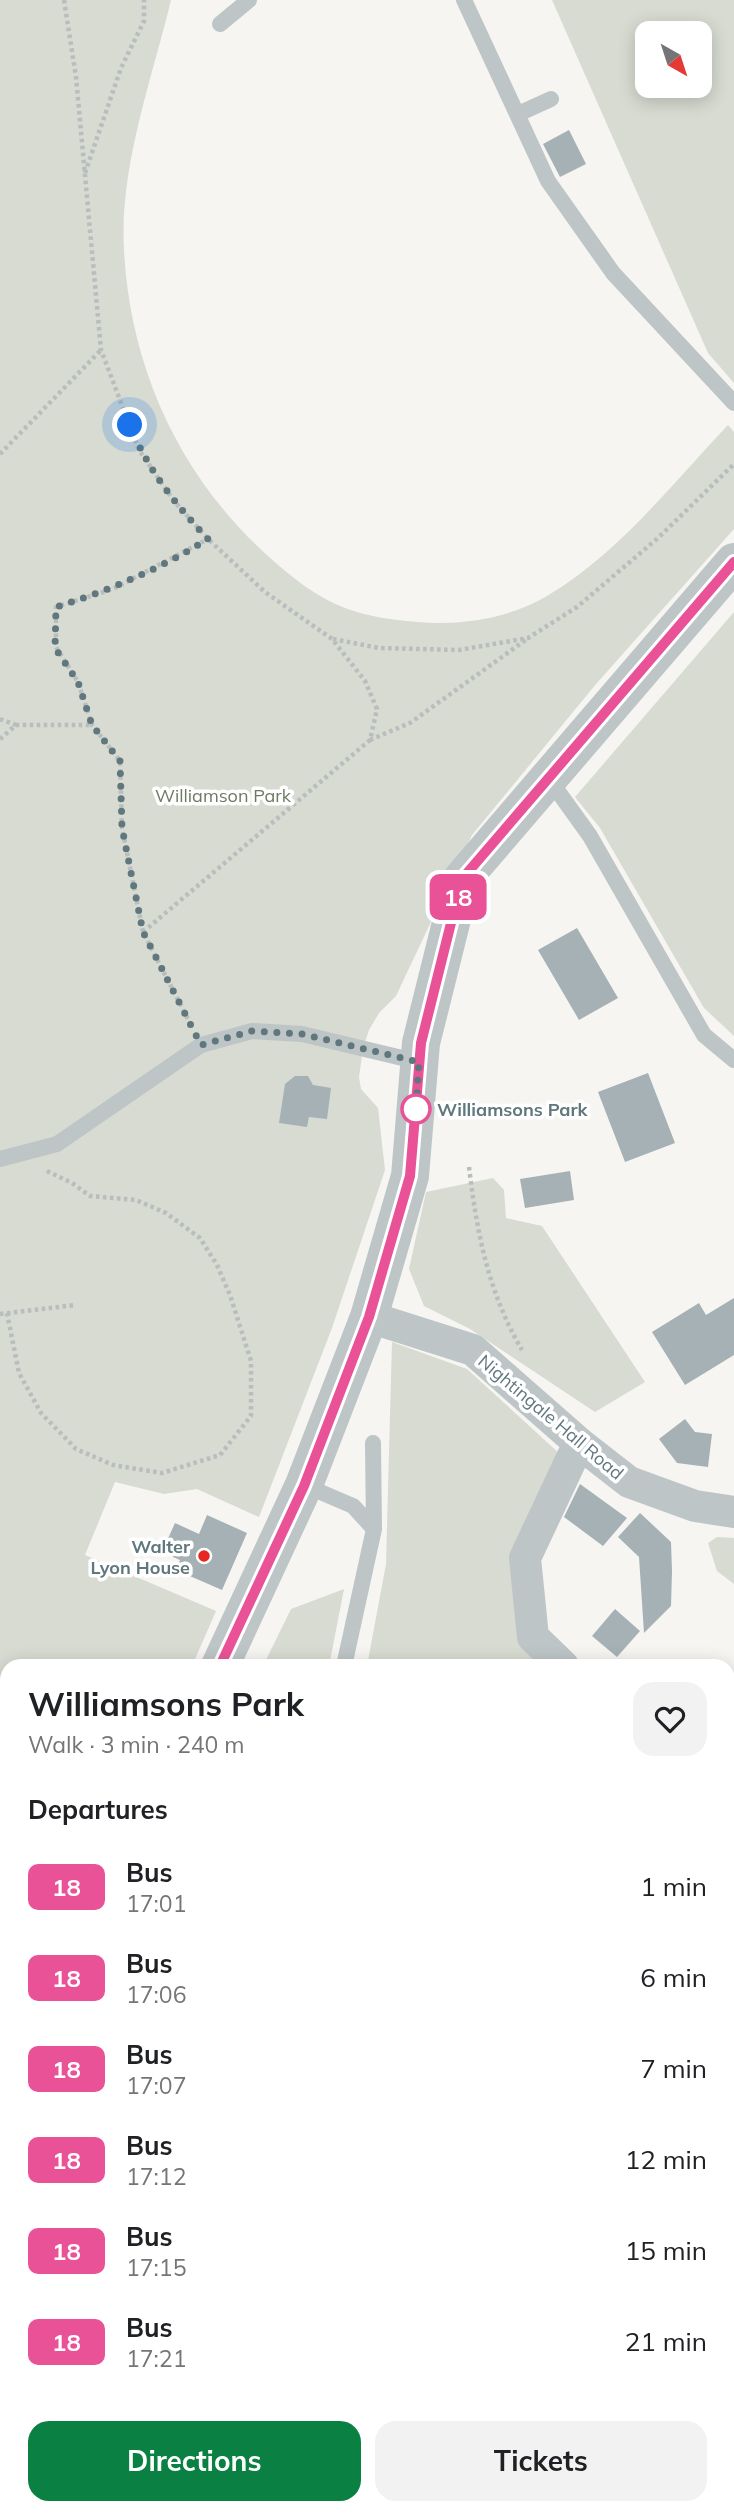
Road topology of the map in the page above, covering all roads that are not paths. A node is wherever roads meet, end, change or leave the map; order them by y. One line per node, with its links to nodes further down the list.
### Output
1 (249, 0): 3 (lane)
2 (464, 0): 5 (lane)
3 (220, 24)
4 (551, 99): 5 (lane)
5 (519, 114): 6 (lane)
6 (734, 403)
7 (734, 562): 8 (street)
8 (548, 777): 9 (lane); 10 (street)
9 (734, 1060)
10 (419, 1062): 11 (lane); 12 (street)
11 (7, 1157)
12 (369, 1317): 14 (street, Nightingale Hall Road); 15 (street)
13 (373, 1443): 17 (lane)
14 (579, 1443): 16 (street, Nightingale Hall Road); 20 (street)
15 (304, 1486): 17 (lane); 18 (street)
16 (734, 1512)
17 (374, 1529): 19 (lane)
18 (223, 1659)
19 (346, 1659)
20 (556, 1659)

